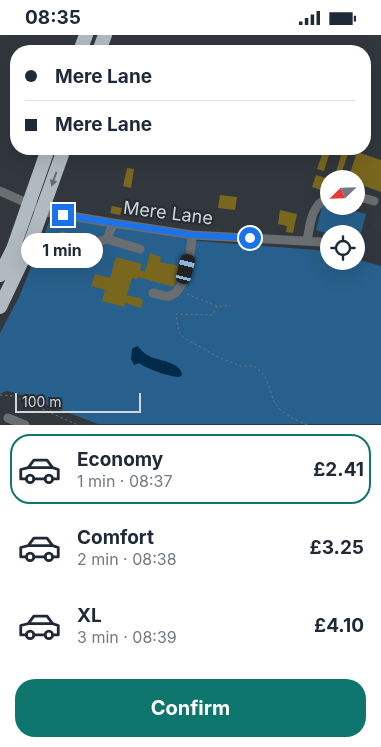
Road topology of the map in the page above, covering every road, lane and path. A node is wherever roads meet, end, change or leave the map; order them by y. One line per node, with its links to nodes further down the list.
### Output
1 (46, 155): 7 (highway)
2 (62, 155): 8 (highway, one-way to 8)
3 (0, 191): 7 (street, Mere Lane)
4 (365, 198): 5 (street)
5 (374, 201)
6 (320, 203): 13 (street)
7 (30, 204): 8 (street, Mere Lane); 16 (highway)
8 (44, 210): 9 (street, Mere Lane); 21 (highway)
9 (112, 223): 10 (street, Mere Lane); 12 (street)
10 (192, 235): 13 (street, Mere Lane); 17 (street)
11 (62, 236): 12 (street)
12 (107, 239): 15 (street)
13 (307, 241): 14 (street, Mere Lane)
14 (320, 242)
15 (140, 249)
16 (0, 275)
17 (154, 293)
18 (184, 293): 19 (path)
19 (217, 306): 20 (path); 26 (path)
20 (231, 306)
21 (0, 307)
22 (0, 395): 25 (path)
23 (8, 418): 24 (street)
24 (25, 425)
25 (78, 425)
26 (308, 425)

